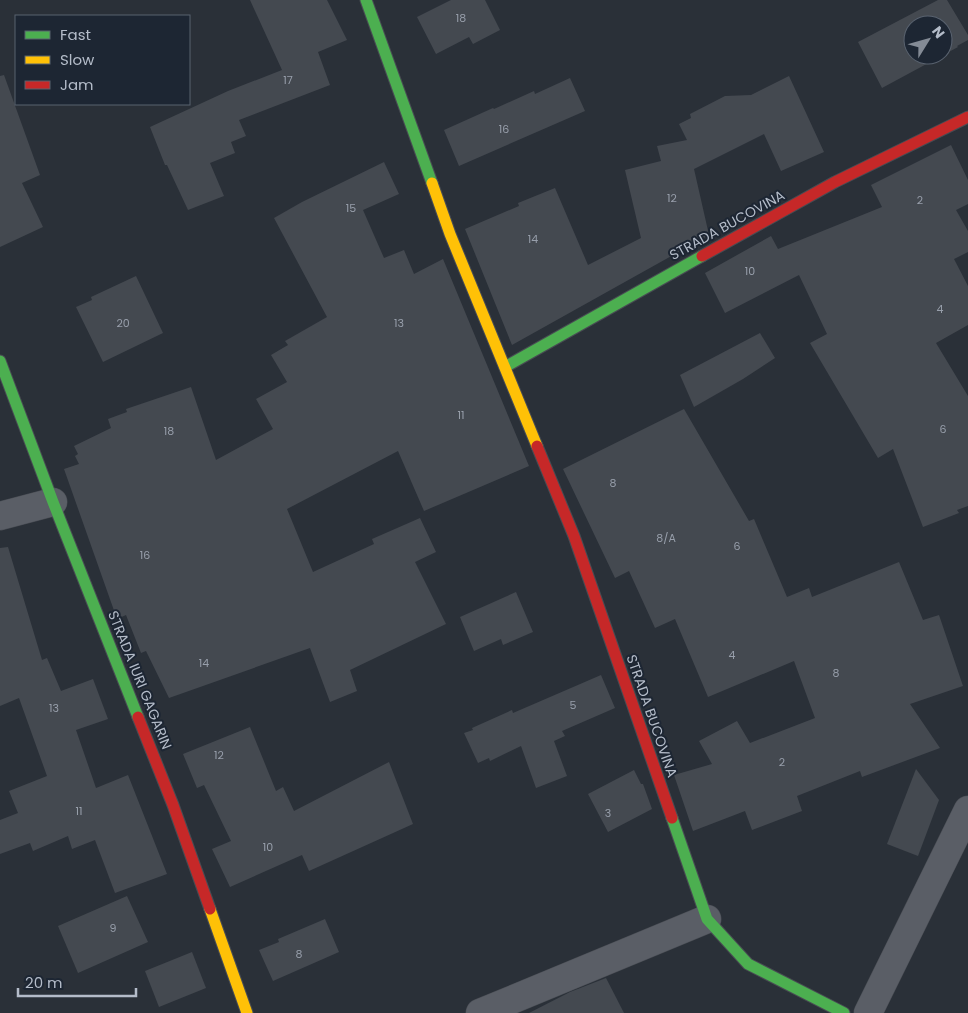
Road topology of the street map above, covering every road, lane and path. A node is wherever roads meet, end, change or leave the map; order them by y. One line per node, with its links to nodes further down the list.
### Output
1 (366, 0): 4 (street, STRADA BUCOVINA)
2 (968, 117): 4 (street, STRADA BUCOVINA)
3 (0, 361): 5 (street, STRADA IURI GAGARIN)
4 (505, 367): 8 (street, STRADA BUCOVINA)
5 (53, 502): 6 (street); 9 (street, STRADA IURI GAGARIN)
6 (0, 516)
7 (968, 810): 12 (street)
8 (707, 919): 10 (street); 11 (street, STRADA BUCOVINA)
9 (247, 1013)
10 (480, 1013)
11 (844, 1013)
12 (868, 1013)

